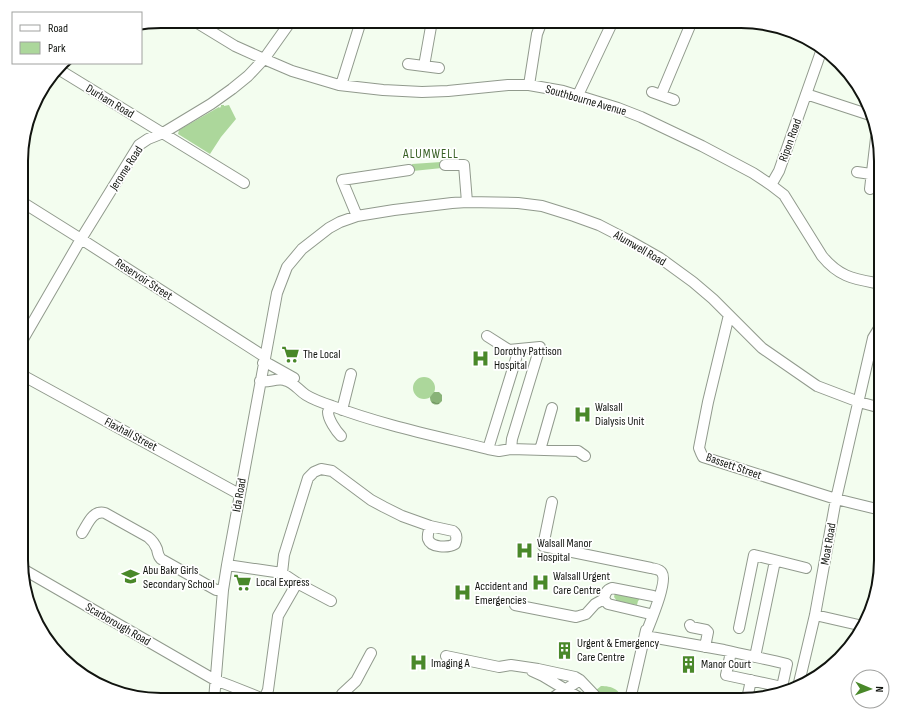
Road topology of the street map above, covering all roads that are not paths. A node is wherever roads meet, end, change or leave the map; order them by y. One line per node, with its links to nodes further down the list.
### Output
1 (205, 28): 9 (street, Southbourne Avenue)
2 (286, 28): 9 (street, Jerome Road)
3 (359, 28): 14 (street)
4 (431, 28): 11 (street)
5 (539, 28): 15 (street)
6 (610, 28): 17 (street)
7 (689, 28): 18 (street)
8 (820, 54): 16 (street, Ripon Road)
9 (264, 59): 14 (street, Southbourne Avenue); 20 (street, Jerome Road)
10 (408, 64): 11 (street)
11 (424, 66): 12 (street)
12 (439, 68)
13 (62, 72): 20 (street, Durham Road)
14 (341, 85): 15 (street, Southbourne Avenue)
15 (529, 85): 17 (street, Southbourne Avenue)
16 (806, 94): 19 (street); 27 (street, Ripon Road)
17 (578, 95): 27 (street, Southbourne Avenue)
18 (674, 100)
19 (865, 113)
20 (163, 133): 26 (street, Durham Road); 32 (street, Jerome Road)
21 (874, 155): 25 (street)
22 (445, 165): 29 (street)
23 (409, 170): 31 (street)
24 (857, 172): 25 (street)
25 (871, 174): 28 (street)
26 (244, 183)
27 (771, 185): 33 (street, Southbourne Avenue)
28 (870, 189)
29 (467, 202): 31 (street, Alumwell Road); 35 (street, Alumwell Road)
30 (28, 206): 32 (street, Reservoir Street)
31 (357, 216): 34 (street, Alumwell Road)
32 (81, 239): 36 (street, Jerome Road); 40 (street, Reservoir Street)
33 (874, 283)
34 (277, 293): 40 (street, Ida Road)
35 (729, 315): 45 (street, Alumwell Road); 56 (street, Bassett Street)
36 (28, 331)
37 (487, 336): 39 (street)
38 (874, 336): 45 (street, Moat Road)
39 (519, 349): 51 (street); 52 (street)
40 (264, 360): 43 (street, Ida Road); 44 (street, Reservoir Street)
41 (351, 374): 49 (street)
42 (28, 378): 55 (street, Flaxhall Street)
43 (260, 381): 44 (street); 55 (street, Ida Road)
44 (314, 399): 46 (street)
45 (859, 402): 47 (street, Alumwell Road); 56 (street, Moat Road)
46 (331, 406): 49 (street); 50 (street)
47 (874, 406)
48 (552, 408): 53 (street)
49 (342, 410): 51 (street)
50 (343, 434)
51 (488, 449): 52 (street)
52 (511, 449): 53 (street)
53 (540, 450): 54 (street)
54 (585, 456)
55 (239, 494): 62 (street, Ida Road)
56 (836, 499): 58 (street, Bassett Street); 73 (street, Moat Road)
57 (552, 502): 68 (street)
58 (874, 508)
59 (430, 526): 65 (street)
60 (82, 533): 67 (street)
61 (775, 561): 63 (street); 76 (street); 83 (street)
62 (227, 565): 65 (street); 67 (street, Ida Road)
63 (806, 568)
64 (28, 572): 86 (street, Scarborough Road)
65 (282, 573): 66 (street)
66 (297, 583): 70 (street); 94 (street)
67 (223, 590): 86 (street, Ida Road)
68 (655, 599): 69 (street); 72 (street); 77 (street)
69 (604, 600): 71 (street); 72 (street)
70 (330, 601)
71 (515, 605)
72 (650, 614): 77 (street)
73 (815, 615): 75 (street); 85 (street, Moat Road)
74 (690, 625): 79 (street)
75 (857, 625)
76 (739, 628)
77 (645, 636): 79 (street); 99 (street)
78 (711, 637): 79 (street)
79 (707, 647): 80 (street)
80 (731, 652): 83 (street); 88 (street)
81 (372, 653): 95 (street)
82 (446, 656): 84 (street)
83 (755, 657): 89 (street)
84 (517, 666): 87 (street); 91 (street)
85 (800, 679)
86 (215, 680): 92 (street, Ida Road); 93 (street, Scarborough Road)
87 (580, 680): 91 (street); 98 (street)
88 (751, 680): 90 (street); 100 (street)
89 (782, 686)
90 (781, 687)
91 (565, 690): 96 (street); 97 (street)
92 (214, 693)
93 (249, 693)
94 (267, 693)
95 (343, 693)
96 (560, 693)
97 (570, 693)
98 (592, 693)
99 (632, 693)
100 (748, 693)

